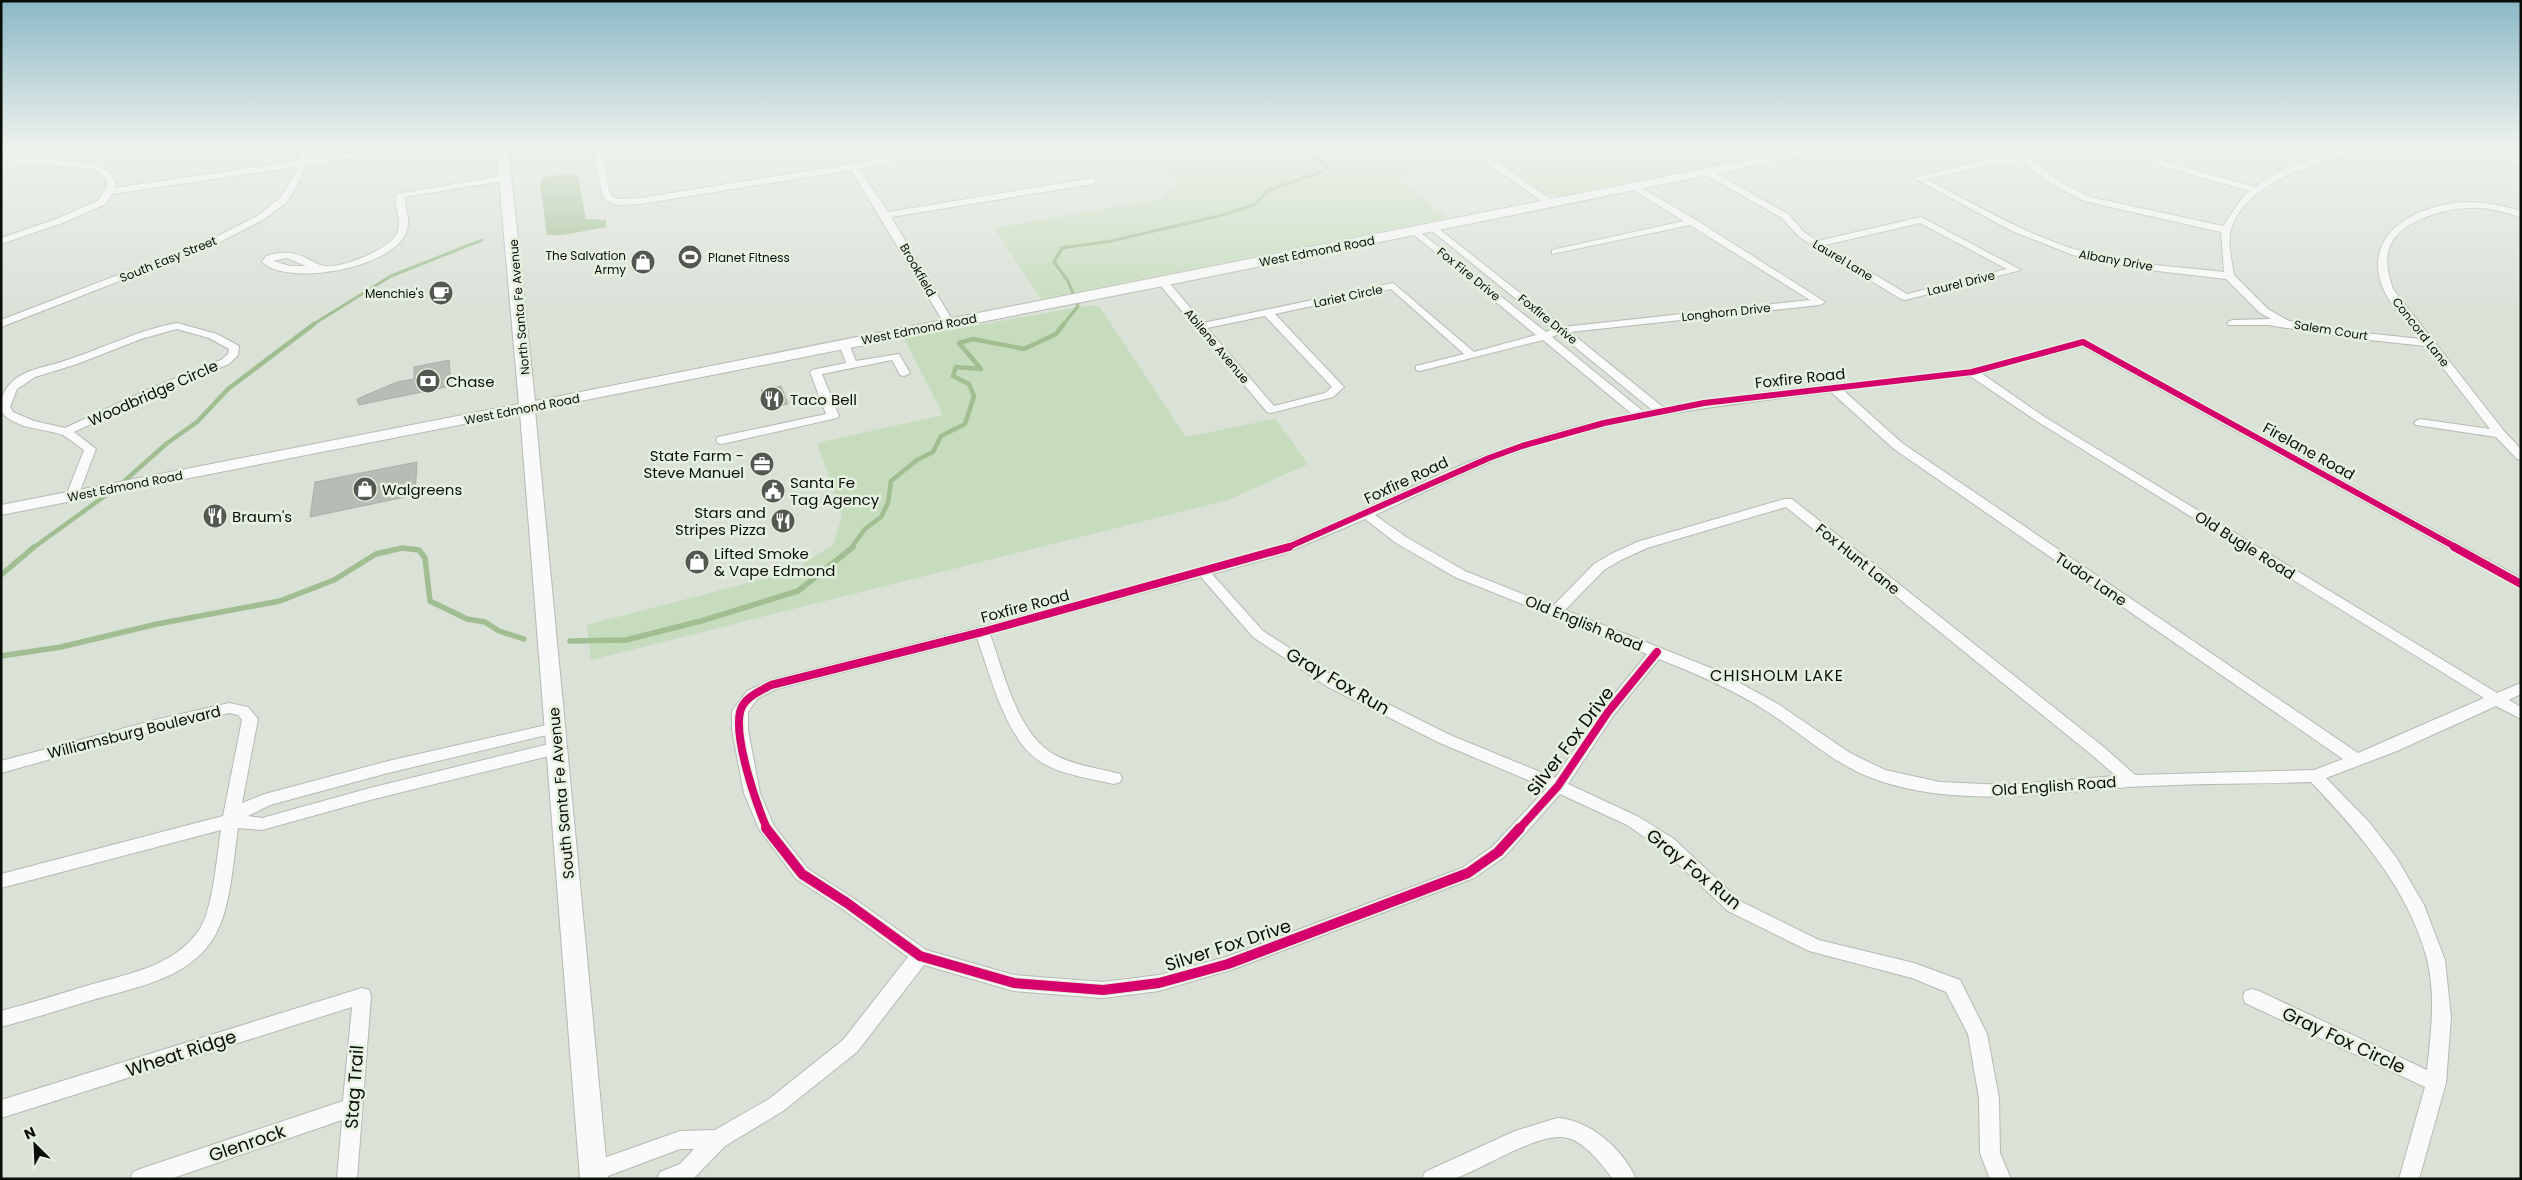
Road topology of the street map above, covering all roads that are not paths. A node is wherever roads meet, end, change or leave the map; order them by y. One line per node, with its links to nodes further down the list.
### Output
1 (104, 201): 23 (street)
2 (283, 201): 34 (street, South Easy Street)
3 (400, 201): 26 (street)
4 (509, 201): 47 (main road, North Santa Fe Avenue)
5 (616, 201): 6 (street)
6 (639, 201)
7 (876, 201): 18 (street, Brookfield)
8 (970, 201): 18 (street)
9 (1548, 201): 16 (street)
10 (1566, 201): 16 (main road, West Edmond Road)
11 (1658, 201): 19 (street, Longhorn Drive)
12 (1759, 201): 24 (street, Laurel Lane)
13 (1964, 201): 27 (street, Albany Drive)
14 (2096, 201): 21 (street)
15 (2245, 201): 21 (street)
16 (1552, 204): 20 (main road, West Edmond Road)
17 (2521, 214): 39 (street, Concord Lane)
18 (885, 215): 32 (street, Brookfield)
19 (1693, 222): 25 (street); 36 (street, Longhorn Drive)
20 (1434, 228): 22 (main road, West Edmond Road); 36 (street, Foxfire Drive)
21 (2226, 230): 27 (street)
22 (1416, 232): 28 (main road, West Edmond Road); 37 (street, Fox Fire Drive)
23 (1, 241)
24 (1816, 244): 29 (street, Laurel Lane); 29 (street, Laurel Drive)
25 (1556, 252)
26 (324, 269)
27 (2229, 276): 31 (street)
28 (1163, 282): 32 (main road, West Edmond Road); 35 (street, Abilene Avenue)
29 (1905, 297)
30 (1268, 313): 35 (street, Lariet Circle); 35 (street, Abilene Avenue); 41 (street, Lariet Circle)
31 (2284, 322): 33 (street, Salem Court); 39 (street, Salem Court)
32 (949, 323): 40 (main road, West Edmond Road)
33 (2232, 323)
34 (1, 324)
35 (1202, 326)
36 (1561, 330): 37 (street, Longhorn Drive); 48 (street, Foxfire Drive)
37 (1544, 336): 41 (street, Longhorn Drive); 49 (street, Foxfire Drive)
38 (2083, 342): 44 (street, Foxfire Road); 59 (street, Firelane Road)
39 (2431, 343): 52 (street, Concord Lane)
40 (844, 344): 42 (street); 47 (main road, West Edmond Road)
41 (1471, 355): 43 (street, Longhorn Drive)
42 (852, 364): 45 (street); 53 (street)
43 (1420, 368)
44 (1972, 372): 46 (street, Foxfire Road); 65 (street, Old Bugle Road)
45 (904, 373)
46 (1834, 388): 48 (street, Foxfire Road); 69 (street, Tudor Lane)
47 (527, 408): 55 (main road, West Edmond Road); 67 (main road, South Santa Fe Avenue)
48 (1661, 411): 49 (street, Foxfire Road)
49 (1641, 415): 57 (street, Foxfire Road)
50 (2420, 424): 52 (street)
51 (66, 432): 51 (street, Woodbridge Circle); 55 (street, Woodbridge Circle)
52 (2500, 434): 54 (street, Concord Lane)
53 (722, 440)
54 (2521, 456)
55 (72, 496): 56 (main road, West Edmond Road)
56 (1, 510)
57 (1366, 514): 58 (street, Foxfire Road); 60 (street, Old English Road)
58 (1204, 572): 61 (street, Foxfire Road); 76 (street, Gray Fox Run)
59 (2521, 584)
60 (1556, 611): 62 (street, Old English Road); 75 (street, Fox Hunt Lane)
61 (982, 632): 64 (street, Foxfire Road); 74 (street)
62 (1657, 652): 75 (street, Old English Road); 76 (street, Silver Fox Drive)
63 (2521, 688): 65 (street, Old English Road)
64 (752, 695): 80 (street, Silver Fox Drive)
65 (2496, 699): 66 (street, Old Bugle Road); 69 (street, Old English Road)
66 (2521, 714)
67 (556, 738): 68 (street); 70 (street); 88 (main road, South Santa Fe Avenue)
68 (472, 748): 70 (street); 73 (street)
69 (2356, 760): 72 (street, Old English Road)
70 (485, 766): 77 (street)
71 (1, 767): 78 (street, Williamsburg Boulevard)
72 (2315, 776): 75 (street, Old English Road); 84 (street)
73 (350, 777): 77 (street); 78 (street)
74 (1114, 778)
75 (2131, 781)
76 (1558, 786): 80 (street, Silver Fox Drive); 94 (street, Gray Fox Run)
77 (355, 798): 78 (street)
78 (230, 821): 79 (street); 83 (street, Williamsburg Boulevard)
79 (1, 881)
80 (920, 956): 87 (street)
81 (362, 996): 85 (street, Stag Trail); 86 (street, Wheat Ridge)
82 (2252, 997): 84 (street, Gray Fox Circle)
83 (1, 1020)
84 (2436, 1083): 95 (street)
85 (353, 1107): 89 (street, Glenrock); 90 (street, Stag Trail)
86 (1, 1109)
87 (718, 1139): 88 (street); 91 (street)
88 (594, 1175)
89 (140, 1179)
90 (347, 1179)
91 (667, 1179)
92 (1432, 1179): 93 (street)
93 (1626, 1179)
94 (2001, 1179)
95 (2408, 1179)

